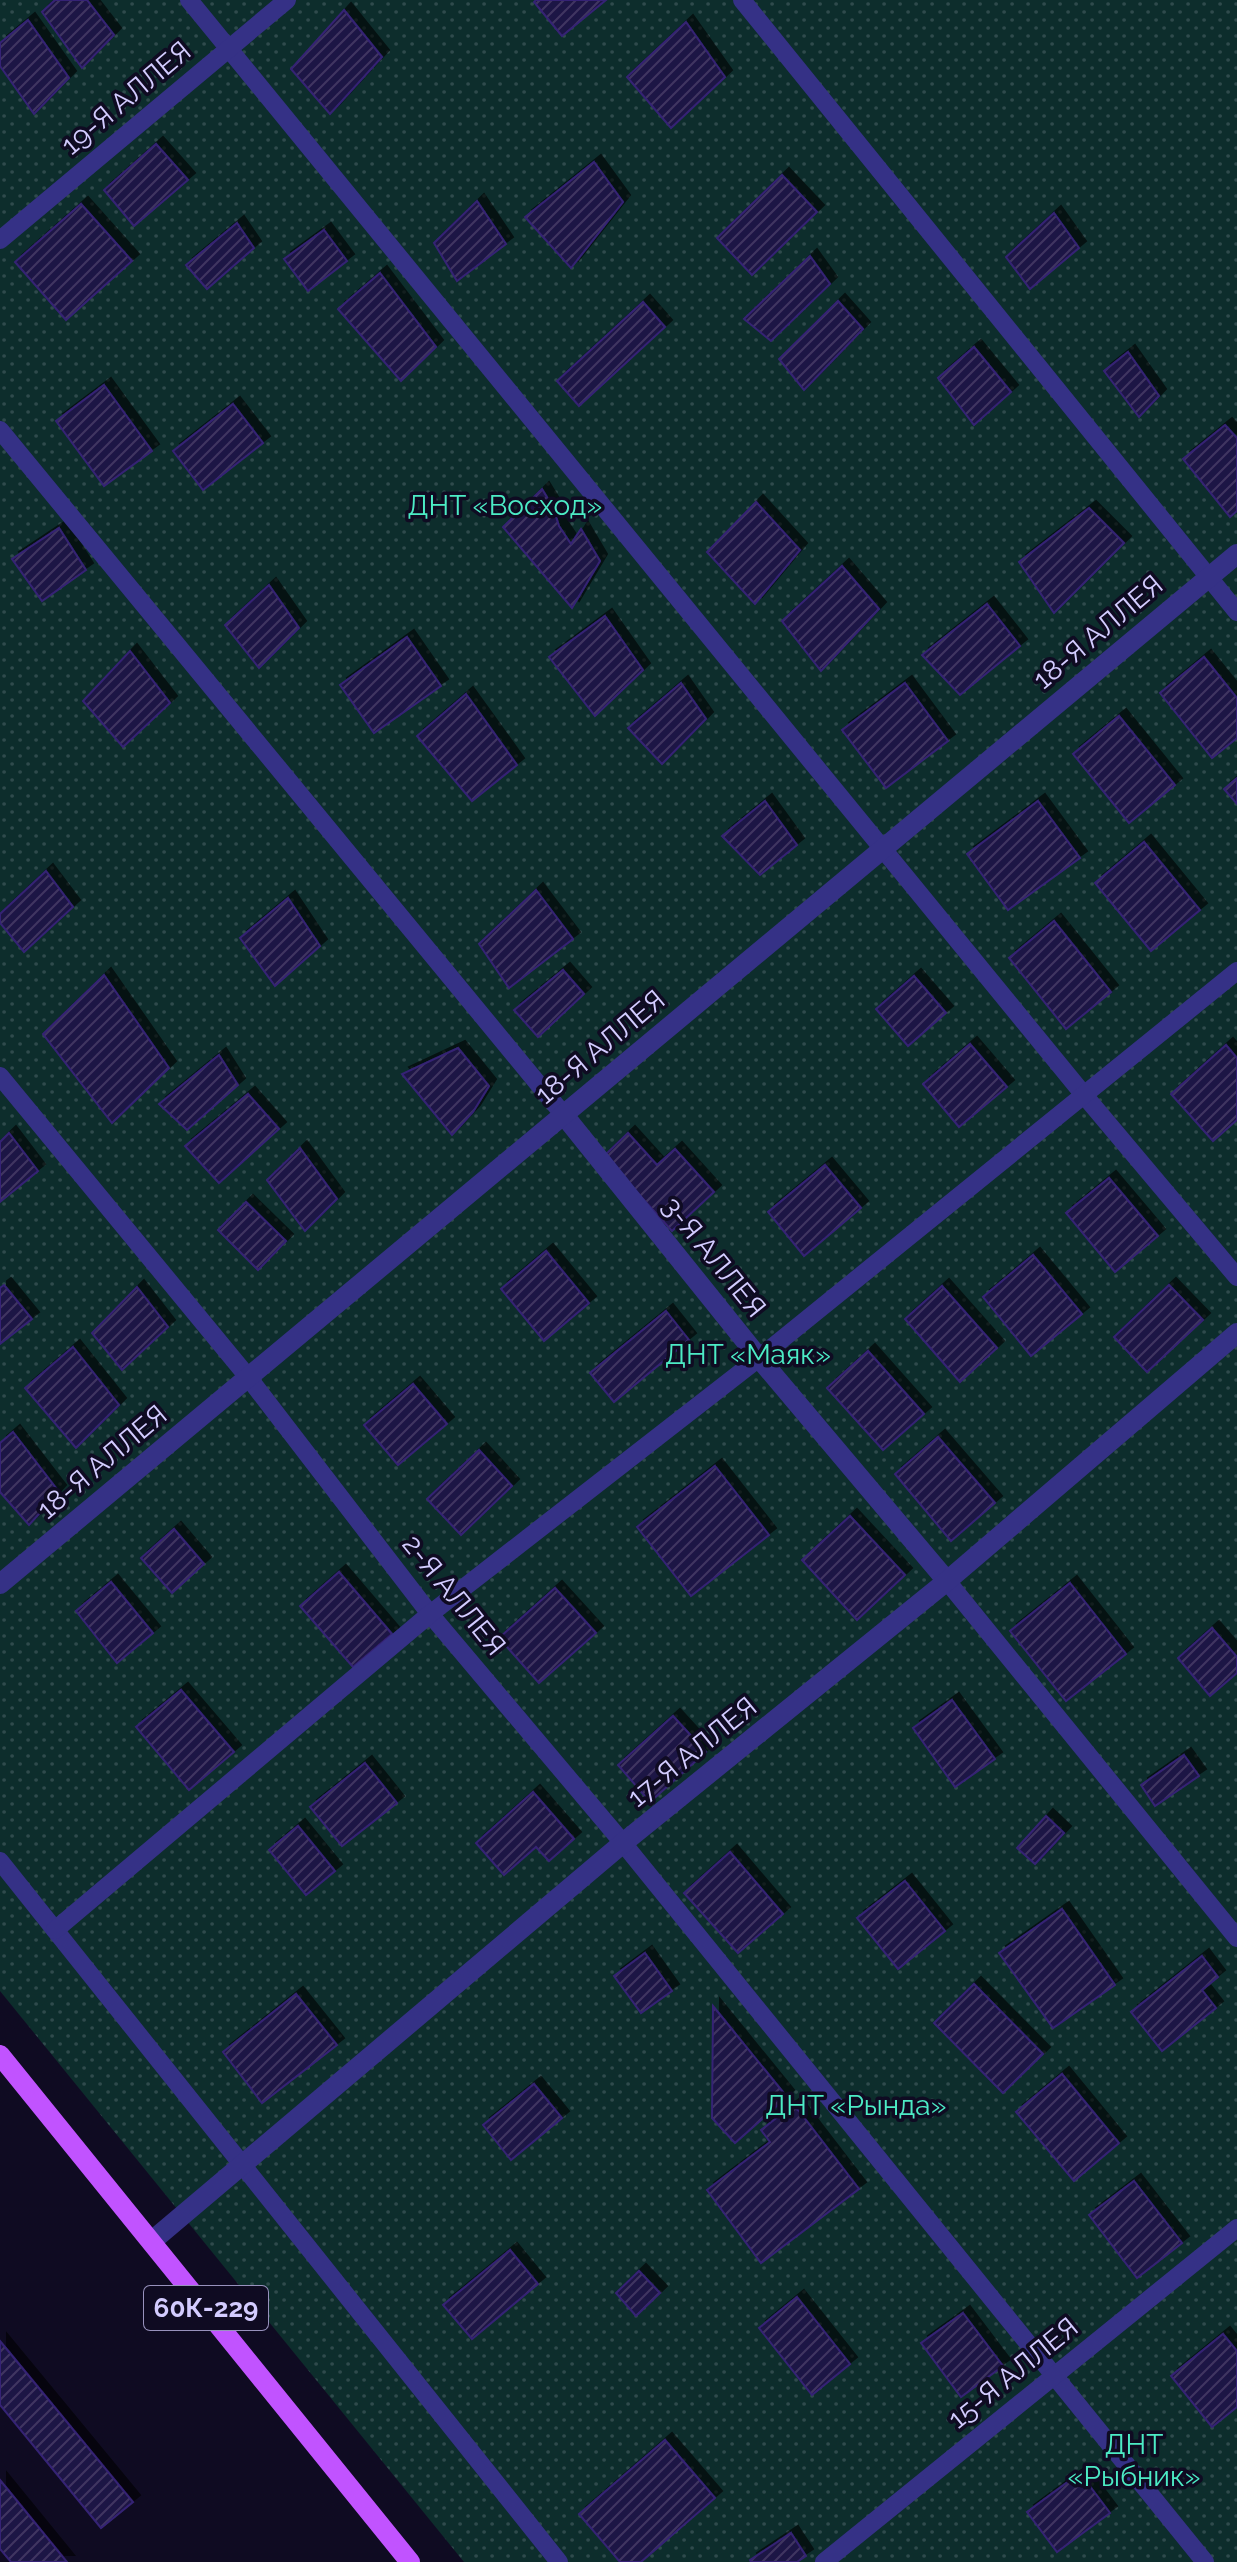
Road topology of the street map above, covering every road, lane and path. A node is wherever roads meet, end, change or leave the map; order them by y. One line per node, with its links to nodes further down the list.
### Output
1 (189, 0): 4 (lane)
2 (287, 0): 4 (lane, 19-Я АЛЛЕЯ)
3 (742, 0): 8 (lane)
4 (229, 49): 5 (lane, 19-Я АЛЛЕЯ); 10 (lane)
5 (0, 240)
6 (0, 430): 14 (lane)
7 (1237, 554): 8 (street, 18-Я АЛЛЕЯ)
8 (1207, 578): 9 (lane); 10 (street, 18-Я АЛЛЕЯ)
9 (1237, 612)
10 (883, 848): 13 (lane); 14 (street, 18-Я АЛЛЕЯ)
11 (1237, 971): 13 (lane)
12 (0, 1076): 18 (lane, 2-Я АЛЛЕЯ)
13 (1084, 1095): 15 (lane); 17 (lane)
14 (563, 1114): 17 (street, 3-Я АЛЛЕЯ); 18 (street, 18-Я АЛЛЕЯ)
15 (1237, 1277)
16 (1237, 1333): 19 (street, 17-Я АЛЛЕЯ)
17 (759, 1358): 19 (street, 3-Я АЛЛЕЯ); 21 (lane)
18 (248, 1377): 20 (street, 18-Я АЛЛЕЯ); 21 (lane, 2-Я АЛЛЕЯ)
19 (947, 1581): 22 (street, 17-Я АЛЛЕЯ); 25 (lane)
20 (0, 1584)
21 (430, 1614): 22 (lane, 2-Я АЛЛЕЯ); 24 (lane)
22 (623, 1843): 27 (street, 17-Я АЛЛЕЯ); 30 (lane, 2-Я АЛЛЕЯ)
23 (0, 1861): 24 (lane)
24 (55, 1930): 27 (lane)
25 (1237, 1938)
26 (0, 2055): 29 (main road, 60К-229)
27 (243, 2167): 29 (street, 17-Я АЛЛЕЯ); 32 (lane)
28 (1237, 2228): 30 (lane, 15-Я АЛЛЕЯ)
29 (152, 2241): 31 (main road, 60К-229)
30 (1053, 2377): 33 (lane, 15-Я АЛЛЕЯ); 34 (lane, 2-Я АЛЛЕЯ)
31 (410, 2562)
32 (559, 2562)
33 (824, 2562)
34 (1205, 2562)

